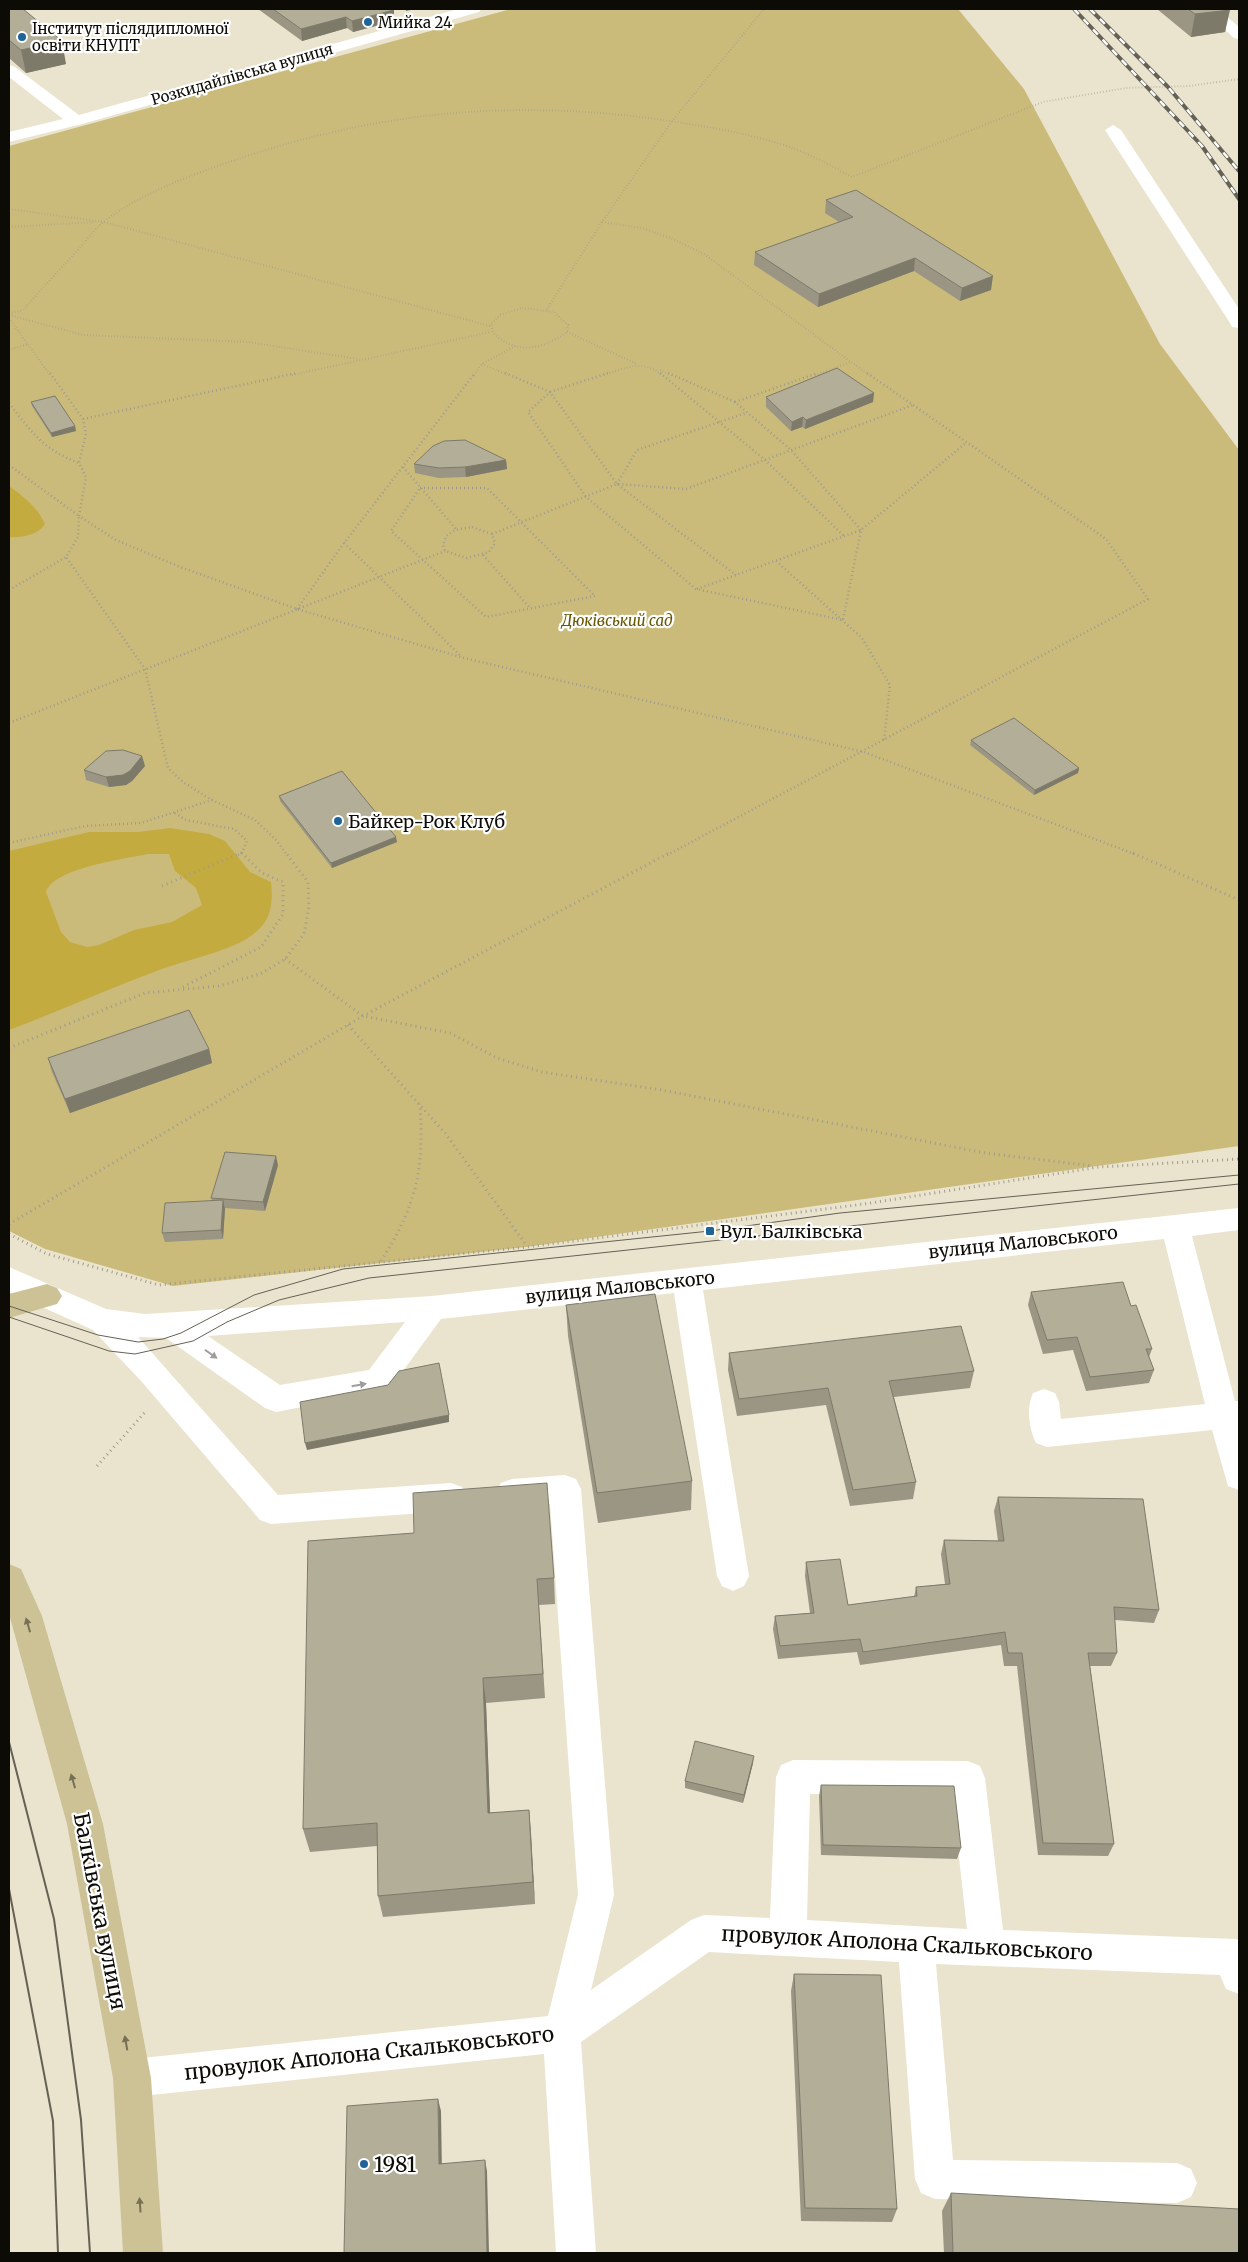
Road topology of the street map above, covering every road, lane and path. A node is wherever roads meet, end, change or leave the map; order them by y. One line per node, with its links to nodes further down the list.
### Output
1 (474, 9): 5 (street, Розкидайлівська вулиця)
2 (764, 9): 10 (path)
3 (1209, 9): 6 (street)
4 (396, 14): 5 (street)
5 (416, 25): 9 (street, Розкидайлівська вулиця)
6 (1239, 35)
7 (9, 70): 9 (street)
8 (1239, 79): 10 (path)
9 (76, 121): 12 (street, Розкидайлівська вулиця)
10 (672, 121): 14 (path); 15 (path)
11 (1113, 130): 19 (street)
12 (9, 137)
13 (9, 209): 14 (path)
14 (104, 222): 16 (path); 18 (path); 20 (path)
15 (602, 222): 17 (path); 27 (path)
16 (9, 227)
17 (547, 309): 20 (path); 22 (path)
18 (9, 316): 23 (path); 26 (path)
19 (1239, 323)
20 (490, 326): 21 (path)
21 (491, 332): 24 (path); 26 (path)
22 (567, 332): 24 (path); 29 (path)
23 (28, 344): 25 (path); 36 (path)
24 (515, 346): 28 (path)
25 (9, 350)
26 (362, 359): 36 (path)
27 (850, 362): 32 (path); 34 (path)
28 (482, 364): 31 (path); 43 (path)
29 (637, 364): 30 (path); 31 (path)
30 (655, 369): 32 (path); 37 (path)
31 (550, 392): 44 (path); 46 (path)
32 (735, 402): 35 (path)
33 (9, 403): 41 (path)
34 (913, 405): 38 (path); 39 (path)
35 (747, 413): 37 (path); 39 (path)
36 (83, 419): 41 (path)
37 (721, 422): 40 (path); 44 (path)
38 (967, 442): 50 (path); 69 (path)
39 (791, 450): 40 (path); 50 (path)
40 (765, 460): 44 (path); 52 (path)
41 (79, 463): 47 (path)
42 (9, 465): 47 (path)
43 (403, 466): 45 (path); 53 (path)
44 (617, 484): 46 (path); 59 (path)
45 (420, 488): 48 (path); 49 (path); 57 (path)
46 (586, 496): 48 (path); 61 (path)
47 (79, 516): 56 (path); 64 (path)
48 (521, 522): 51 (path); 63 (path)
49 (456, 529): 51 (path); 54 (path)
50 (862, 530): 52 (path); 65 (path)
51 (492, 534): 55 (path)
52 (844, 536): 58 (path)
53 (344, 543): 60 (path); 64 (path)
54 (445, 551): 55 (path); 57 (path)
55 (483, 555): 63 (path)
56 (66, 557): 62 (path); 67 (path)
57 (423, 560): 60 (path); 63 (path)
58 (776, 561): 59 (path); 65 (path)
59 (736, 574): 61 (path)
60 (378, 577): 64 (path); 66 (path)
61 (696, 589): 65 (path)
62 (9, 590)
63 (530, 608)
64 (297, 609): 66 (path); 67 (path)
65 (844, 620): 69 (path)
66 (464, 658): 70 (path)
67 (145, 669): 68 (path); 71 (path)
68 (9, 723)
69 (884, 741): 70 (path)
70 (864, 752): 76 (path); 79 (path)
71 (212, 800): 72 (path); 77 (path)
72 (174, 813): 73 (path); 74 (path)
73 (9, 843)
74 (242, 852): 75 (path); 78 (path)
75 (162, 886)
76 (1239, 900)
77 (285, 959): 78 (path); 79 (path)
78 (181, 988): 81 (path)
79 (363, 1016): 80 (path); 84 (path)
80 (348, 1026): 82 (path); 86 (path)
81 (9, 1048)
82 (420, 1103): 89 (path); 90 (path)
83 (1239, 1159): 84 (path)
84 (1098, 1167): 89 (path)
85 (1239, 1220): 87 (street, вулиця Маловського)
86 (9, 1224)
87 (1175, 1226): 92 (street, вулиця Маловського); 99 (street)
88 (9, 1234): 90 (path)
89 (527, 1247): 90 (path)
90 (381, 1262)
91 (9, 1279): 93 (street, вулиця Маловського)
92 (687, 1280): 95 (street, вулиця Маловського); 101 (street)
93 (47, 1296): 94 (main road); 96 (street, вулиця Маловського)
94 (9, 1306)
95 (432, 1308): 97 (street, вулиця Маловського); 97 (street, one-way to 95)
96 (103, 1321): 97 (street, вулиця Маловського); 107 (street)
97 (171, 1326)
98 (1044, 1402): 99 (street)
99 (1232, 1415): 100 (street)
100 (1239, 1476)
101 (732, 1576)
102 (9, 1579): 108 (main road, Балківська вулиця, one-way to 102)
103 (788, 1938): 104 (street, провулок Аполона Скальковського); 105 (street); 107 (street, провулок Аполона Скальковського)
104 (916, 1944): 105 (street, провулок Аполона Скальковського); 109 (street)
105 (987, 1948): 106 (street, провулок Аполона Скальковського)
106 (1237, 1966)
107 (562, 2033): 108 (street, провулок Аполона Скальковського); 111 (street)
108 (132, 2078): 110 (main road, Балківська вулиця, one-way to 108)
109 (1176, 2183)
110 (144, 2253)
111 (576, 2253)

